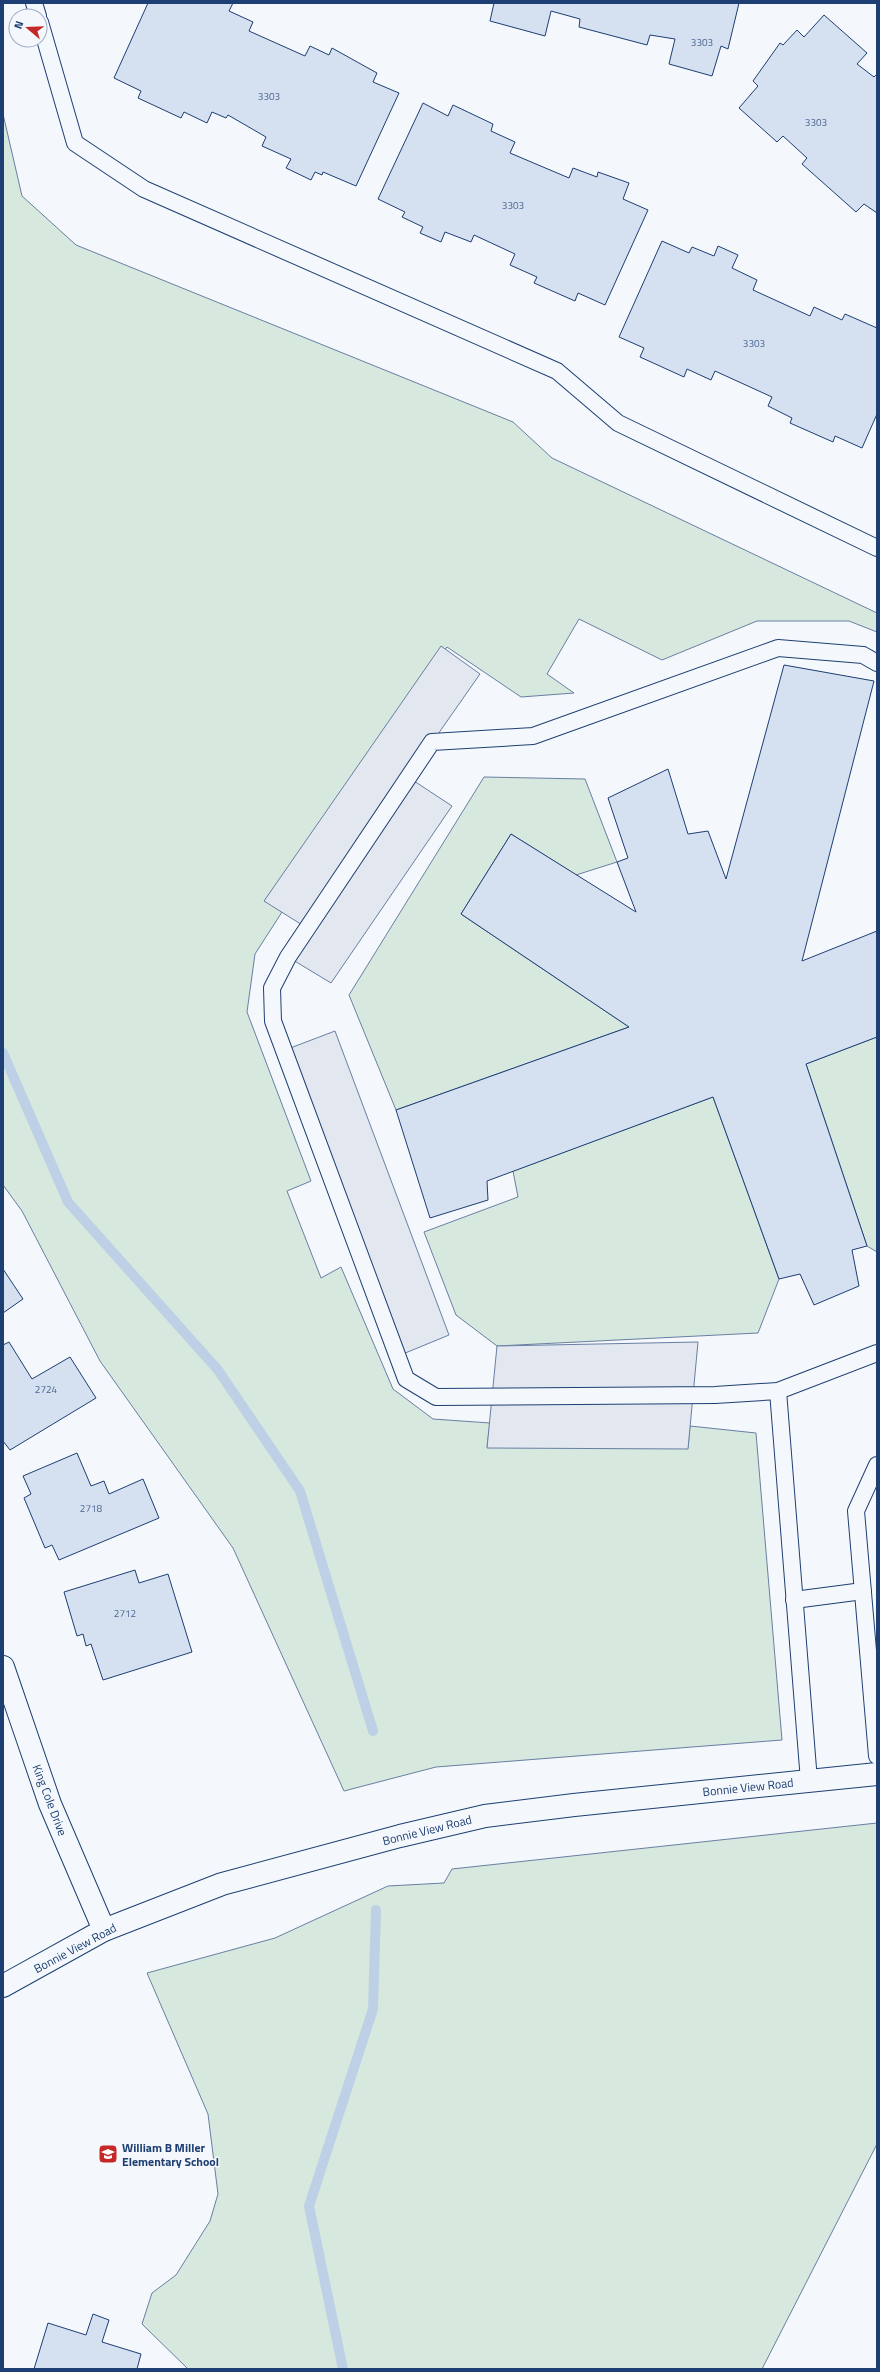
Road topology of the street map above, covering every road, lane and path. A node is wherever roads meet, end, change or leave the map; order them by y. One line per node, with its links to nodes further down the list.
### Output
1 (48, 48): 2 (lane)
2 (877, 548)
3 (877, 663): 5 (lane)
4 (877, 1353): 5 (lane)
5 (778, 1391): 8 (lane)
6 (877, 1465): 7 (lane)
7 (863, 1591): 8 (lane); 10 (lane)
8 (794, 1600): 12 (lane)
9 (3, 1667): 13 (street, King Cole Drive)
10 (877, 1756)
11 (877, 1774): 12 (street, Bonnie View Road)
12 (809, 1781): 13 (street, Bonnie View Road)
13 (104, 1930): 14 (street, Bonnie View Road)
14 (3, 1986)

